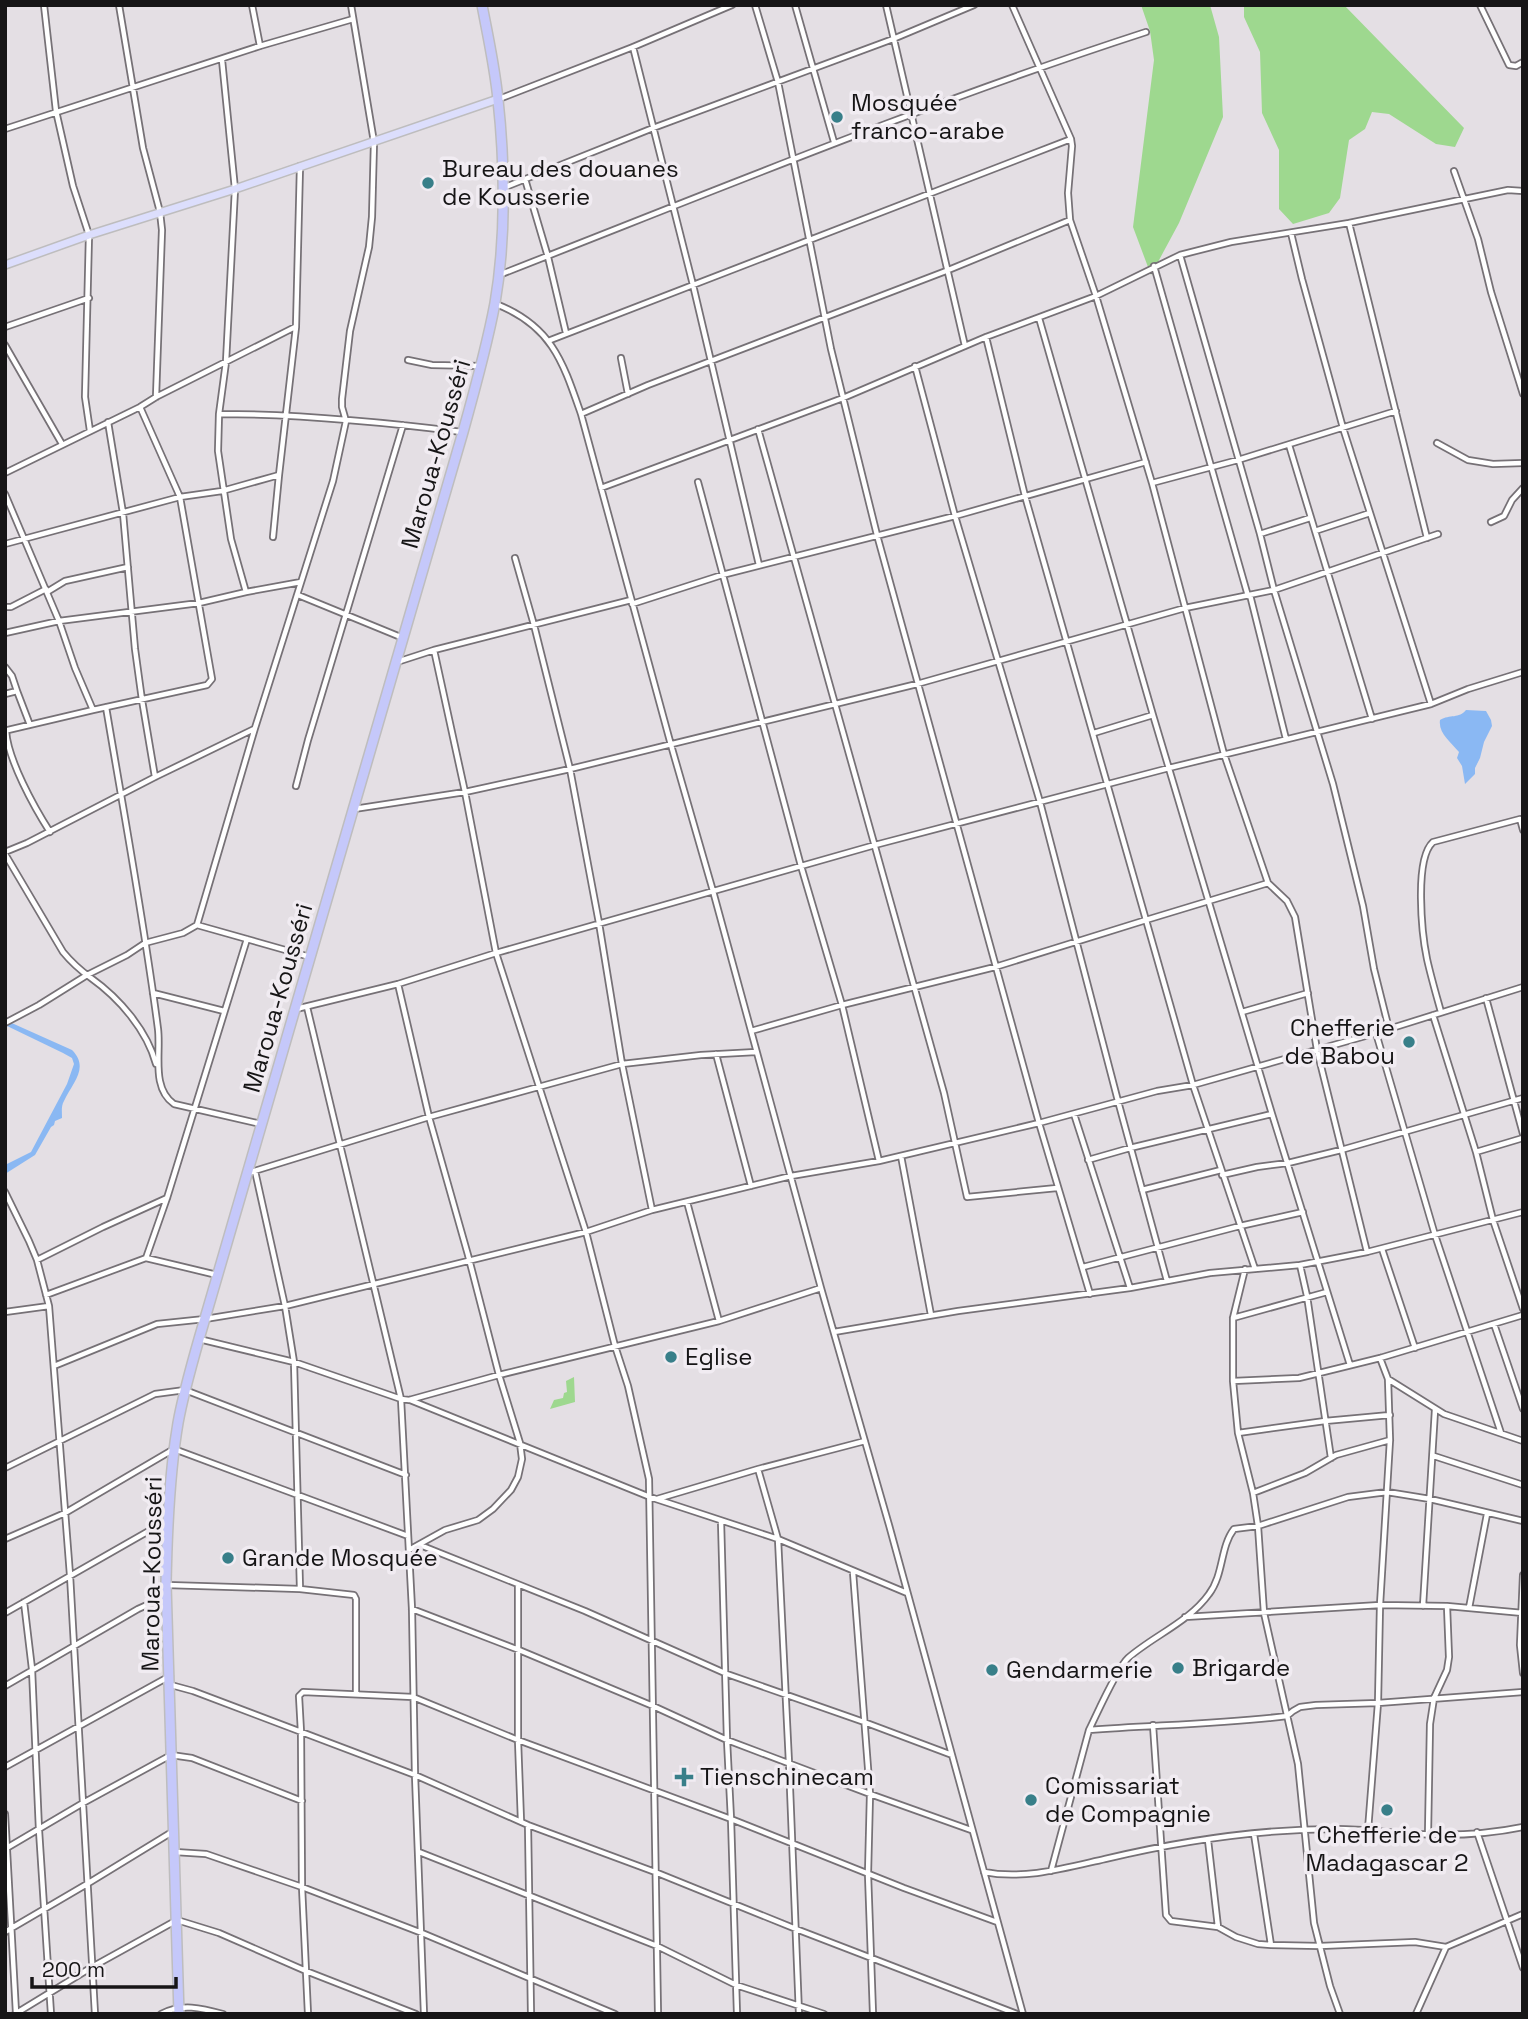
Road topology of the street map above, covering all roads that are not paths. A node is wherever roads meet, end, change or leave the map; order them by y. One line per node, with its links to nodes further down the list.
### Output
1 (44, 5): 25 (street)
2 (119, 5): 23 (street)
3 (252, 5): 16 (street)
4 (351, 5): 13 (street)
5 (482, 5): 24 (highway, Maroua-Kousséri)
6 (732, 5): 17 (street)
7 (755, 5): 22 (street)
8 (795, 5): 20 (street)
9 (886, 5): 15 (street)
10 (974, 5): 15 (street)
11 (1013, 5): 21 (street)
12 (1480, 5): 19 (street)
13 (353, 19): 16 (street); 30 (street)
14 (1146, 32): 21 (street)
15 (893, 39): 20 (street); 26 (street)
16 (260, 47): 18 (street)
17 (633, 47): 24 (street); 27 (street)
18 (222, 60): 23 (street); 37 (street)
19 (1523, 62)
20 (813, 67): 22 (street); 31 (street)
21 (1040, 68): 26 (street); 29 (street)
22 (778, 82): 27 (street); 32 (street)
23 (134, 87): 25 (street); 42 (street)
24 (498, 99): 30 (main road); 36 (highway, Maroua-Kousséri)
25 (56, 111): 28 (street); 46 (street)
26 (911, 116): 31 (street); 39 (street)
27 (653, 128): 35 (street); 41 (street)
28 (5, 129)
29 (1071, 139): 39 (street); 43 (street)
30 (374, 142): 33 (main road); 82 (street)
31 (834, 142): 32 (street)
32 (793, 159): 41 (street); 47 (street)
33 (300, 166): 37 (main road); 61 (street)
34 (1454, 171): 40 (street)
35 (525, 179): 36 (street); 49 (street)
36 (502, 188): 53 (highway, Maroua-Kousséri)
37 (235, 190): 42 (main road); 69 (street)
38 (1523, 191): 40 (street)
39 (928, 193): 47 (street); 52 (street)
40 (1463, 200): 44 (street); 74 (street)
41 (672, 208): 49 (street); 54 (street)
42 (160, 212): 46 (main road); 75 (street)
43 (1070, 219): 52 (street); 55 (street)
44 (1349, 223): 45 (street); 78 (street)
45 (1291, 233): 48 (street); 85 (street)
46 (89, 235): 50 (main road); 56 (street)
47 (809, 240): 54 (street); 58 (street)
48 (1180, 255): 51 (street); 93 (street)
49 (548, 257): 53 (street); 62 (street)
50 (5, 265)
51 (1154, 266): 55 (street); 96 (street)
52 (946, 271): 58 (street); 66 (street)
53 (499, 276): 57 (highway, Maroua-Kousséri)
54 (693, 285): 62 (street); 70 (street)
55 (1096, 296): 59 (street); 94 (street)
56 (89, 298): 60 (street); 87 (street)
57 (495, 303): 64 (street); 71 (highway, Maroua-Kousséri)
58 (825, 318): 70 (street); 76 (street)
59 (1039, 318): 63 (street); 99 (street)
60 (5, 327)
61 (296, 327): 69 (street); 81 (street)
62 (566, 332): 64 (street)
63 (986, 337): 66 (street); 106 (street)
64 (548, 341): 80 (street)
65 (5, 345): 91 (street)
66 (965, 346): 72 (street)
67 (621, 358): 73 (street)
68 (408, 360): 71 (street)
69 (226, 362): 75 (street); 79 (street)
70 (711, 362): 73 (street); 89 (street)
71 (481, 366): 88 (highway, Maroua-Kousséri)
72 (915, 366): 76 (street); 110 (street)
73 (628, 394): 80 (street)
74 (1523, 394)
75 (156, 397): 77 (street)
76 (843, 398): 86 (street); 116 (street)
77 (140, 407): 83 (street); 107 (street)
78 (1396, 411): 85 (street); 118 (street)
79 (219, 414): 81 (street); 104 (street)
80 (581, 414): 102 (street)
81 (285, 415): 82 (street); 98 (street)
82 (346, 421): 84 (street); 128 (street)
83 (108, 422): 87 (street); 108 (street)
84 (403, 425): 88 (street); 139 (street)
85 (1343, 428): 92 (street); 109 (street)
86 (758, 429): 89 (street); 122 (street)
87 (90, 431): 91 (street)
88 (463, 432): 144 (highway, Maroua-Kousséri)
89 (730, 439): 102 (street); 124 (street)
90 (1437, 443): 95 (street)
91 (62, 444): 97 (street)
92 (1289, 445): 93 (street); 111 (street)
93 (1238, 460): 96 (street); 114 (street)
94 (1146, 462): 99 (street); 101 (street)
95 (1523, 463)
96 (1212, 467): 101 (street); 133 (street)
97 (5, 473)
98 (279, 475): 104 (street); 117 (street)
99 (1085, 479): 106 (street); 142 (street)
100 (698, 482): 127 (street)
101 (1152, 483): 137 (street)
102 (601, 488): 134 (street)
103 (1523, 488): 112 (street)
104 (222, 491): 107 (street); 131 (street)
105 (5, 494): 119 (street)
106 (1025, 496): 110 (street); 145 (street)
107 (180, 497): 108 (street); 135 (street)
108 (123, 513): 119 (street); 125 (street)
109 (1370, 513): 113 (street); 121 (street)
110 (955, 516): 116 (street); 148 (street)
111 (1310, 518): 113 (street); 114 (street)
112 (1491, 522)
113 (1314, 531): 126 (street)
114 (1260, 534): 130 (street)
115 (1438, 534): 118 (street)
116 (877, 535): 122 (street); 151 (street)
117 (273, 537)
118 (1427, 538): 121 (street)
119 (24, 539): 120 (street); 129 (street)
120 (5, 544)
121 (1383, 554): 126 (street); 156 (street)
122 (793, 556): 124 (street); 155 (street)
123 (515, 558): 141 (street)
124 (759, 565): 127 (street)
125 (128, 567): 129 (street); 138 (street)
126 (1327, 572): 130 (street); 160 (street)
127 (722, 575): 134 (street); 161 (street)
128 (302, 582): 131 (street); 132 (street)
129 (46, 590): 136 (street); 140 (street)
130 (1274, 590): 133 (street); 164 (street)
131 (246, 592): 135 (street)
132 (297, 595): 139 (street); 163 (street)
133 (1249, 596): 137 (street); 166 (street)
134 (632, 602): 141 (street); 167 (street)
135 (199, 603): 138 (street); 154 (street)
136 (5, 607)
137 (1185, 608): 142 (street); 168 (street)
138 (131, 611): 140 (street); 154 (street)
139 (345, 615): 144 (street); 173 (street)
140 (60, 621): 143 (street); 158 (street)
141 (534, 625): 146 (street); 170 (street)
142 (1127, 625): 145 (street); 159 (street)
143 (5, 633)
144 (404, 638): 147 (highway, Maroua-Kousséri)
145 (1068, 642): 148 (street); 165 (street)
146 (434, 650): 147 (street); 174 (street)
147 (396, 662): 177 (highway, Maroua-Kousséri)
148 (999, 662): 151 (street); 176 (street)
149 (5, 667): 152 (street)
150 (1523, 671): 156 (street)
151 (917, 684): 155 (street); 178 (street)
152 (17, 691): 153 (street); 162 (street)
153 (5, 694)
154 (142, 700): 157 (street); 171 (street)
155 (835, 703): 161 (street); 181 (street)
156 (1430, 704): 160 (street)
157 (106, 707): 158 (street); 175 (street)
158 (93, 710): 162 (street)
159 (1153, 715): 165 (street); 169 (street)
160 (1372, 719): 164 (street)
161 (762, 722): 167 (street); 183 (street)
162 (30, 724): 180 (street)
163 (255, 728): 171 (street); 189 (street)
164 (1317, 732): 166 (street); 211 (street)
165 (1093, 733): 172 (street)
166 (1286, 739): 168 (street)
167 (671, 745): 170 (street); 185 (street)
168 (1224, 754): 169 (street); 184 (street)
169 (1169, 768): 172 (street); 186 (street)
170 (570, 769): 174 (street); 188 (street)
171 (155, 777): 175 (street)
172 (1108, 784): 176 (street); 187 (street)
173 (296, 786)
174 (465, 792): 177 (street); 193 (street)
175 (121, 796): 180 (street); 192 (street)
176 (1040, 802): 178 (street); 191 (street)
177 (353, 809): 194 (highway, Maroua-Kousséri)
178 (956, 824): 181 (street); 195 (street)
179 (1523, 830): 208 (street)
180 (50, 832): 182 (street)
181 (875, 845): 183 (street); 198 (street)
182 (5, 853): 196 (street)
183 (801, 866): 185 (street); 203 (street)
184 (1268, 883): 186 (street); 201 (street)
185 (713, 891): 188 (street); 212 (street)
186 (1209, 900): 187 (street); 207 (street)
187 (1146, 920): 191 (street); 220 (street)
188 (599, 923): 193 (street); 217 (street)
189 (197, 925): 190 (street); 192 (street)
190 (247, 939): 194 (street); 206 (street)
191 (1077, 941): 195 (street); 223 (street)
192 (145, 943): 196 (street); 200 (street)
193 (496, 953): 197 (street); 221 (street)
194 (310, 957): 205 (highway, Maroua-Kousséri)
195 (995, 967): 198 (street); 230 (street)
196 (87, 975): 210 (street); 219 (street)
197 (398, 984): 204 (street); 229 (street)
198 (914, 986): 203 (street); 236 (street)
199 (1523, 987): 202 (street)
200 (153, 993): 206 (street); 219 (street)
201 (1308, 993): 207 (street); 214 (street)
202 (1486, 998): 208 (street); 224 (street)
203 (842, 1005): 212 (street); 242 (street)
204 (307, 1007): 205 (street); 235 (street)
205 (295, 1009): 231 (highway, Maroua-Kousséri)
206 (225, 1011): 225 (street)
207 (1242, 1012): 218 (street)
208 (1441, 1012): 209 (street)
209 (1433, 1015): 211 (street); 228 (street)
210 (5, 1023)
211 (1389, 1029): 213 (street)
212 (751, 1031): 215 (street)
213 (1376, 1033): 214 (street); 233 (street)
214 (1317, 1050): 218 (street); 238 (street)
215 (756, 1052): 216 (street); 246 (street)
216 (716, 1054): 217 (street); 247 (street)
217 (622, 1064): 221 (street); 253 (street)
218 (1259, 1066): 220 (street); 227 (street)
219 (158, 1072): 225 (street)
220 (1193, 1085): 223 (street); 232 (street)
221 (539, 1087): 229 (street); 258 (street)
222 (1523, 1098): 224 (street)
223 (1118, 1101): 226 (street); 237 (street)
224 (1513, 1101): 228 (street); 234 (street)
225 (194, 1108): 231 (street); 251 (street)
226 (1074, 1114): 230 (street); 241 (street)
227 (1272, 1114): 232 (street); 243 (street)
228 (1464, 1114): 233 (street); 239 (street)
229 (429, 1118): 235 (street); 266 (street)
230 (1039, 1123): 236 (street); 248 (street)
231 (262, 1124): 244 (highway, Maroua-Kousséri)
232 (1209, 1129): 237 (street); 245 (street)
233 (1405, 1133): 238 (street); 259 (street)
234 (1523, 1136): 239 (street)
235 (340, 1144): 244 (street); 274 (street)
236 (956, 1144): 240 (street); 248 (street)
237 (1130, 1147): 241 (street); 249 (street)
238 (1341, 1150): 243 (street); 262 (street)
239 (1476, 1152): 256 (street)
240 (901, 1156): 242 (street); 285 (street)
241 (1088, 1160): 264 (street)
242 (879, 1161): 246 (street)
243 (1288, 1163): 245 (street); 254 (street)
244 (251, 1172): 272 (highway, Maroua-Kousséri); 282 (street)
245 (1222, 1172): 249 (street); 257 (street)
246 (791, 1176): 247 (street); 275 (street)
247 (751, 1186): 252 (street)
248 (1057, 1188): 269 (street)
249 (1142, 1190): 260 (street)
250 (5, 1192): 265 (street)
251 (167, 1198): 263 (street); 265 (street)
252 (687, 1202): 253 (street); 289 (street)
253 (652, 1210): 258 (street)
254 (1303, 1212): 257 (street); 267 (street)
255 (1523, 1212): 256 (street)
256 (1493, 1220): 259 (street); 283 (street)
257 (1240, 1226): 260 (street); 271 (street)
258 (586, 1232): 266 (street); 294 (street)
259 (1435, 1235): 261 (street); 292 (street)
260 (1158, 1249): 264 (street); 273 (street)
261 (1382, 1249): 262 (street); 295 (street)
262 (1367, 1252): 267 (street)
263 (146, 1258): 272 (street); 279 (street)
264 (1119, 1258): 269 (street); 276 (street)
265 (37, 1260): 279 (street)
266 (470, 1260): 274 (street); 301 (street)
267 (1318, 1262): 268 (street); 277 (street)
268 (1300, 1265): 271 (street); 280 (street)
269 (1083, 1267): 278 (street)
270 (1245, 1269): 271 (street); 273 (street); 287 (street)
271 (1255, 1269)
272 (218, 1275): 288 (highway, Maroua-Kousséri)
273 (1167, 1281): 276 (street)
274 (373, 1285): 282 (street); 305 (street)
275 (821, 1288): 289 (street); 291 (street)
276 (1130, 1288): 278 (street)
277 (1327, 1292): 280 (street); 298 (street)
278 (1090, 1294): 285 (street)
279 (46, 1295): 281 (street)
280 (1307, 1297): 287 (street); 300 (street)
281 (49, 1306): 284 (street); 299 (street)
282 (285, 1306): 288 (street); 297 (street)
283 (1523, 1309)
284 (5, 1312)
285 (931, 1315): 291 (street)
286 (1523, 1315): 290 (street)
287 (1233, 1318): 303 (street)
288 (205, 1319): 293 (highway, Maroua-Kousséri); 299 (street)
289 (719, 1321): 294 (street)
290 (1494, 1324): 292 (street); 307 (street)
291 (834, 1332): 315 (street)
292 (1468, 1332): 295 (street); 313 (street)
293 (199, 1339): 297 (street); 304 (highway, Maroua-Kousséri)
294 (615, 1346): 301 (street); 329 (street)
295 (1415, 1348): 296 (street)
296 (1380, 1359): 298 (street); 302 (street)
297 (294, 1362): 305 (street); 311 (street)
298 (1350, 1364): 300 (street)
299 (54, 1366): 317 (street)
300 (1319, 1372): 303 (street); 310 (street)
301 (499, 1375): 306 (street); 318 (street)
302 (1388, 1379): 308 (street); 309 (street)
303 (1233, 1381): 312 (street)
304 (186, 1390): 311 (street); 317 (street); 319 (highway, Maroua-Kousséri)
305 (401, 1399): 306 (street); 324 (street)
306 (409, 1400): 318 (street)
307 (1523, 1409)
308 (1435, 1410): 313 (street); 320 (street)
309 (1390, 1415): 310 (street); 314 (street)
310 (1325, 1421): 312 (street); 321 (street)
311 (296, 1432): 324 (street); 328 (street)
312 (1238, 1433): 327 (street)
313 (1501, 1433): 316 (street)
314 (1391, 1440): 321 (street); 326 (street)
315 (865, 1441): 323 (street); 349 (street)
316 (1523, 1441)
317 (60, 1442): 322 (street); 332 (street)
318 (520, 1443): 329 (street); 341 (street)
319 (174, 1449): 328 (street); 332 (street); 334 (highway, Maroua-Kousséri)
320 (1434, 1455): 325 (street); 330 (street)
321 (1331, 1458): 327 (street)
322 (5, 1468)
323 (758, 1469): 331 (street); 340 (street)
324 (406, 1475): 338 (street)
325 (1523, 1485)
326 (1387, 1492): 330 (street); 337 (street); 352 (street)
327 (1253, 1493): 337 (street)
328 (298, 1496): 338 (street); 348 (street)
329 (650, 1497): 331 (street); 361 (street)
330 (1430, 1499): 333 (street); 353 (street)
331 (656, 1500): 335 (street)
332 (65, 1513): 339 (street); 344 (street)
333 (1487, 1514): 336 (street); 355 (street)
334 (168, 1520): 344 (street); 346 (highway, Maroua-Kousséri)
335 (721, 1521): 340 (street); 366 (street)
336 (1523, 1521)
337 (1258, 1526): 358 (street); 360 (street)
338 (408, 1536): 342 (street)
339 (5, 1539)
340 (778, 1539): 343 (street); 371 (street)
341 (420, 1545): 342 (street); 347 (street)
342 (409, 1550): 356 (street)
343 (853, 1572): 349 (street); 377 (street)
344 (70, 1575): 351 (street); 362 (street)
345 (1523, 1575): 359 (street)
346 (166, 1584): 348 (street); 350 (highway, Maroua-Kousséri)
347 (518, 1585): 361 (street); 363 (street)
348 (300, 1589): 370 (street)
349 (908, 1593): 386 (street)
350 (167, 1596): 362 (street); 367 (highway, Maroua-Kousséri)
351 (24, 1602): 357 (street); 364 (street)
352 (1380, 1605): 353 (street); 358 (street); 374 (street)
353 (1423, 1606): 354 (street)
354 (1447, 1606): 355 (street); 373 (street)
355 (1469, 1608): 359 (street)
356 (412, 1609): 363 (street); 372 (street)
357 (5, 1613)
358 (1264, 1613): 360 (street); 376 (street)
359 (1522, 1613): 365 (street)
360 (1185, 1618): 380 (street)
361 (651, 1641): 366 (street); 375 (street)
362 (74, 1646): 364 (street); 379 (street)
363 (519, 1650): 375 (street); 382 (street)
364 (32, 1669): 368 (street); 384 (street)
365 (1523, 1673)
366 (727, 1674): 371 (street); 383 (street)
367 (170, 1681): 379 (street); 381 (street); 385 (highway, Maroua-Kousséri)
368 (5, 1686)
369 (1523, 1692): 373 (street)
370 (356, 1693): 372 (street); 381 (street)
371 (786, 1696): 377 (street); 387 (street)
372 (413, 1697): 382 (street); 389 (street)
373 (1434, 1698): 374 (street); 406 (street)
374 (1378, 1703): 376 (street); 402 (street)
375 (653, 1706): 383 (street); 390 (street)
376 (1287, 1716): 378 (street); 399 (street)
377 (864, 1722): 386 (street); 391 (street)
378 (1153, 1725): 380 (street); 409 (street)
379 (78, 1726): 384 (street); 393 (street)
380 (1089, 1730): 413 (street)
381 (302, 1732): 389 (street); 392 (street)
382 (519, 1740): 390 (street); 396 (street)
383 (727, 1740): 387 (street); 395 (street)
384 (36, 1750): 388 (street); 400 (street)
385 (171, 1755): 392 (street); 393 (street); 403 (highway, Maroua-Kousséri)
386 (952, 1755): 401 (street)
387 (789, 1763): 391 (street); 408 (street)
388 (5, 1767)
389 (415, 1775): 396 (street); 412 (street)
390 (655, 1790): 395 (street); 414 (street)
391 (870, 1794): 401 (street); 416 (street)
392 (302, 1801): 418 (street)
393 (83, 1803): 400 (street); 417 (street)
394 (5, 1814): 410 (street)
395 (731, 1819): 408 (street); 420 (street)
396 (521, 1821): 397 (street)
397 (528, 1825): 414 (street); 419 (street)
398 (1523, 1827): 404 (street)
399 (1306, 1829): 402 (street); 405 (street); 433 (street)
400 (39, 1830): 410 (street); 421 (street)
401 (972, 1830): 415 (street)
402 (1368, 1830): 406 (street)
403 (174, 1831): 411 (highway, Maroua-Kousséri); 417 (street)
404 (1477, 1832): 406 (street); 424 (street)
405 (1254, 1834): 407 (street); 431 (street)
406 (1428, 1834)
407 (1208, 1840): 409 (street); 426 (street)
408 (792, 1844): 416 (street); 428 (street)
409 (1160, 1846): 413 (street); 426 (street)
410 (6, 1849): 427 (street)
411 (175, 1852): 418 (street); 423 (highway, Maroua-Kousséri)
412 (419, 1852): 419 (street); 430 (street)
413 (1051, 1871): 415 (street)
414 (655, 1872): 420 (street); 432 (street)
415 (984, 1872): 425 (street)
416 (868, 1874): 425 (street); 435 (street)
417 (87, 1884): 421 (street); 436 (street)
418 (302, 1887): 430 (street); 438 (street)
419 (529, 1896): 432 (street); 439 (street)
420 (732, 1903): 428 (street); 440 (street)
421 (45, 1908): 427 (street); 441 (street)
422 (1523, 1914): 424 (street)
423 (177, 1920): 436 (street); 438 (street); 443 (highway, Maroua-Kousséri)
424 (1507, 1921): 434 (street); 437 (street)
425 (998, 1922): 460 (street)
426 (1218, 1927): 431 (street)
427 (12, 1928): 429 (street); 444 (street)
428 (796, 1930): 435 (street); 442 (street)
429 (5, 1932)
430 (422, 1933): 439 (street); 451 (street)
431 (1270, 1945): 433 (street)
432 (657, 1946): 440 (street); 454 (street)
433 (1320, 1946): 434 (street); 461 (street)
434 (1446, 1947): 462 (street)
435 (872, 1957): 458 (street); 459 (street)
436 (92, 1967): 441 (street); 446 (street)
437 (1523, 1968)
438 (306, 1971): 449 (street); 450 (street)
439 (530, 1978): 452 (street); 453 (street)
440 (736, 1985): 442 (street); 455 (street)
441 (50, 1993): 444 (street); 445 (street)
442 (798, 2004): 456 (street); 457 (street)
443 (178, 2011): 447 (street); 448 (street)
444 (15, 2014)
445 (51, 2014)
446 (95, 2014)
447 (161, 2014)
448 (223, 2014)
449 (308, 2014)
450 (416, 2014)
451 (424, 2014)
452 (531, 2014)
453 (615, 2014)
454 (658, 2014)
455 (737, 2014)
456 (799, 2014)
457 (824, 2014)
458 (873, 2014)
459 (1017, 2014)
460 (1023, 2014)
461 (1340, 2014)
462 (1416, 2014)

